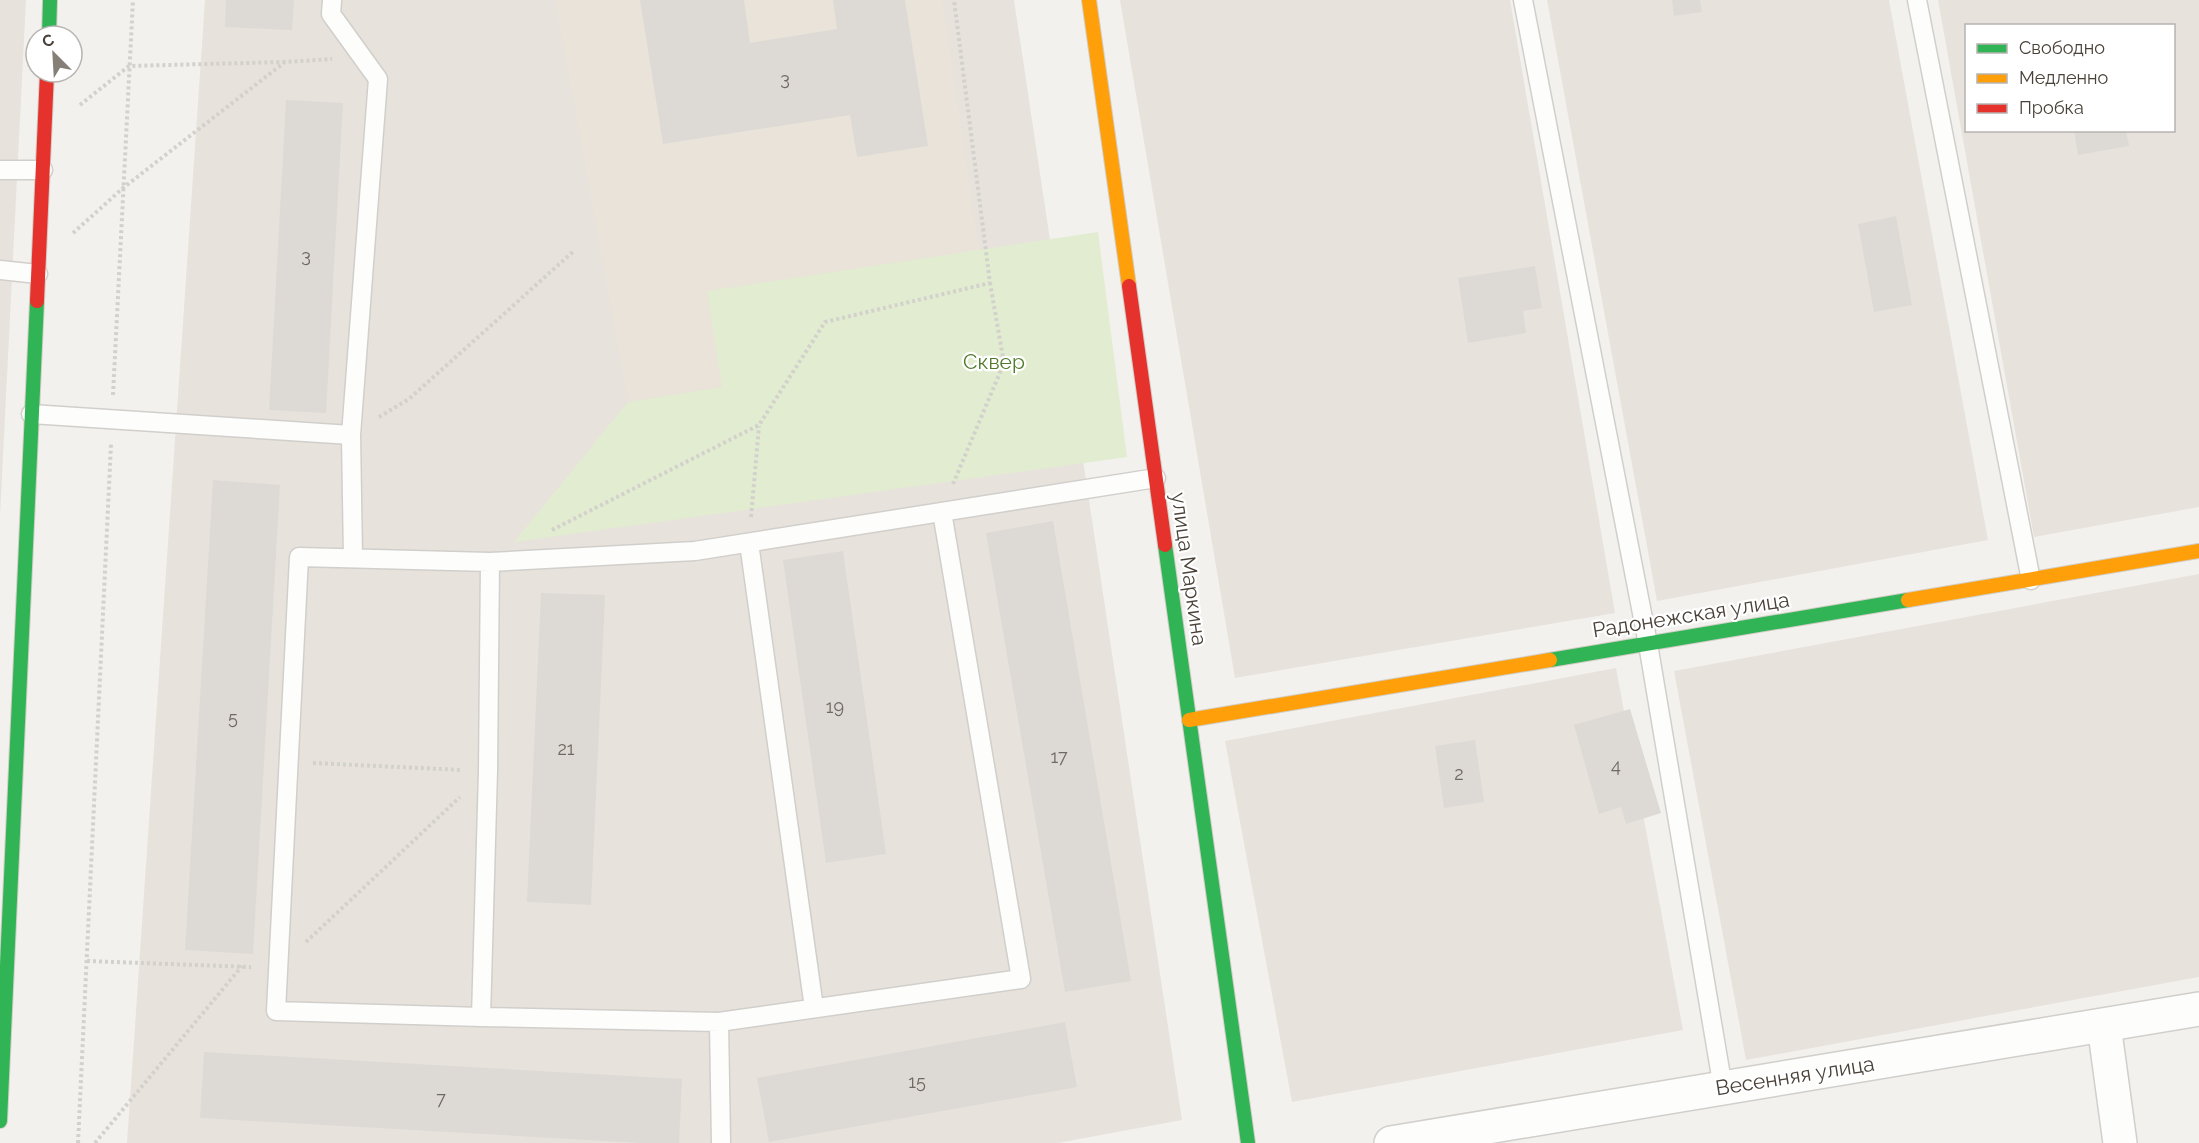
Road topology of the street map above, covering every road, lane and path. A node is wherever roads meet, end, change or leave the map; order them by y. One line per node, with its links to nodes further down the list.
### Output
1 (50, 0): 8 (street)
2 (133, 0): 11 (path)
3 (332, 0): 9 (lane)
4 (954, 0): 21 (path)
5 (1089, 0): 26 (street, улица Маркина)
6 (1523, 0): 34 (lane)
7 (1917, 0): 33 (lane)
8 (49, 24)
9 (362, 57): 10 (path); 25 (lane)
10 (285, 62): 11 (path); 16 (path)
11 (129, 66): 13 (path); 16 (path)
12 (46, 84): 13 (street)
13 (44, 134): 15 (street)
14 (0, 170): 15 (lane)
15 (43, 170): 20 (street)
16 (123, 188): 17 (path); 23 (path)
17 (73, 233)
18 (575, 250): 25 (path)
19 (0, 270): 20 (lane)
20 (38, 274): 22 (street)
21 (990, 283): 24 (path); 27 (path)
22 (32, 414): 23 (lane); 47 (street)
23 (112, 421): 25 (lane); 38 (path)
24 (759, 425): 28 (path); 29 (path)
25 (351, 435): 31 (lane)
26 (1156, 478): 27 (lane); 35 (street, улица Маркина)
27 (942, 512): 29 (lane); 41 (lane)
28 (542, 535)
29 (749, 543): 32 (lane); 41 (lane)
30 (2199, 552): 33 (street, Радонежская улица)
31 (353, 558): 32 (lane); 36 (lane)
32 (490, 561): 37 (lane)
33 (2031, 580): 34 (street, Радонежская улица)
34 (1648, 644): 35 (street, Радонежская улица); 46 (lane)
35 (1189, 720): 51 (street, улица Маркина)
36 (289, 762): 37 (path); 40 (lane)
37 (488, 771): 40 (path); 43 (lane)
38 (87, 961): 39 (path); 48 (path)
39 (242, 966): 40 (path); 49 (path)
40 (278, 967): 43 (lane)
41 (814, 1008): 44 (lane)
42 (2199, 1009): 45 (street, Весенняя улица)
43 (481, 1017): 44 (lane)
44 (719, 1022): 50 (lane)
45 (2104, 1025): 46 (street, Весенняя улица); 53 (street)
46 (1723, 1088): 52 (street, Весенняя улица)
47 (0, 1121)
48 (78, 1143)
49 (95, 1143)
50 (721, 1143)
51 (1248, 1143)
52 (1391, 1143)
53 (2120, 1143)

